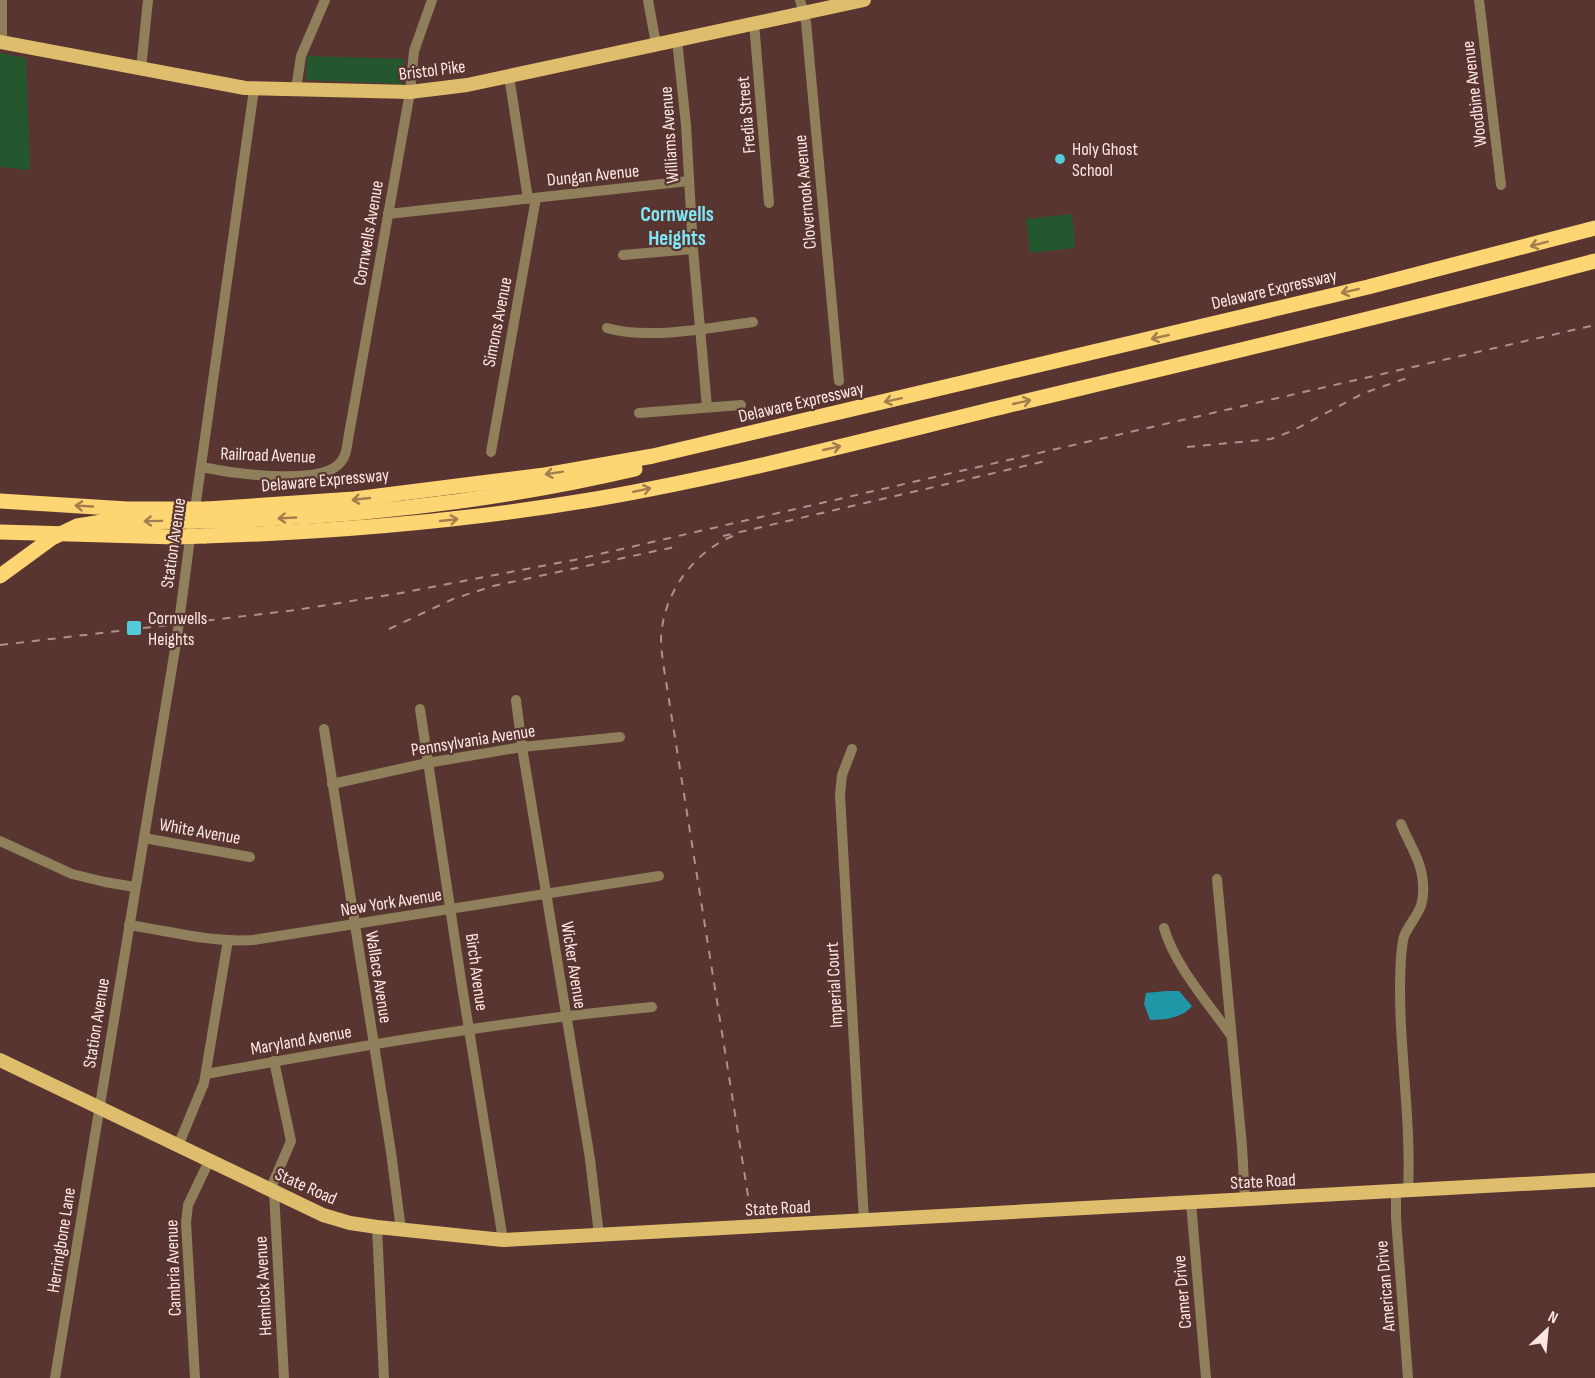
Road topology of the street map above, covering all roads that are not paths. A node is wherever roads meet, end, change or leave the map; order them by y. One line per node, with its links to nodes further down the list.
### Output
1 (2, 0): 11 (street)
2 (148, 0): 13 (street)
3 (325, 0): 16 (street)
4 (432, 0): 17 (street, Cornwells Avenue)
5 (648, 0): 12 (street)
6 (864, 0): 8 (main road, Bristol Pike)
7 (1479, 0): 19 (street, Woodbine Avenue)
8 (802, 7): 9 (main road, Bristol Pike); 30 (street, Clovernook Avenue)
9 (754, 24): 10 (main road, Bristol Pike); 21 (street, Fredia Street)
10 (677, 40): 12 (main road, Bristol Pike); 18 (street, Williams Avenue)
11 (1, 42): 13 (main road, Bristol Pike)
12 (656, 44): 14 (main road, Bristol Pike)
13 (141, 69): 15 (main road, Bristol Pike)
14 (509, 76): 17 (main road, Bristol Pike); 20 (street, Simons Avenue)
15 (254, 88): 16 (main road, Bristol Pike); 35 (street, Station Avenue)
16 (296, 89): 17 (main road, Bristol Pike)
17 (410, 92): 22 (street, Cornwells Avenue)
18 (689, 181): 20 (street, Dungan Avenue); 24 (street, Williams Avenue)
19 (1501, 185)
20 (532, 198): 22 (street, Dungan Avenue); 34 (street, Simons Avenue)
21 (769, 203)
22 (388, 214): 36 (street, Cornwells Avenue)
23 (1595, 228): 38 (highway, Delaware Expressway, one-way to 38)
24 (693, 249): 25 (street); 29 (street, Williams Avenue)
25 (623, 255)
26 (1595, 261): 40 (highway, one-way to 26, bridge)
27 (753, 322): 29 (street)
28 (607, 328): 29 (street)
29 (701, 329): 32 (street, Williams Avenue)
30 (838, 381)
31 (741, 405): 32 (street)
32 (707, 407): 33 (street)
33 (639, 413)
34 (491, 452)
35 (201, 467): 36 (street, Railroad Avenue); 52 (street, Station Avenue)
36 (333, 469)
37 (0, 501): 38 (highway, one-way to 37, bridge)
38 (209, 515): 42 (highway, one-way to 42, bridge)
39 (0, 532): 40 (highway)
40 (98, 536): 41 (highway)
41 (0, 541)
42 (0, 576)
43 (516, 700): 47 (street, Wicker Avenue)
44 (420, 709): 49 (street, Birch Avenue)
45 (324, 729): 50 (street, Wallace Avenue)
46 (620, 737): 47 (street, Pennsylvania Avenue)
47 (522, 747): 49 (street, Pennsylvania Avenue); 58 (street, Wicker Avenue)
48 (852, 749): 80 (street, Imperial Court)
49 (427, 764): 50 (street, Pennsylvania Avenue); 59 (street, Birch Avenue)
50 (332, 784): 61 (street, Wallace Avenue)
51 (1401, 824): 77 (street, American Drive)
52 (144, 838): 54 (street, White Avenue); 57 (street, Station Avenue)
53 (0, 841): 57 (street)
54 (250, 857)
55 (658, 876): 58 (street, New York Avenue)
56 (1217, 879): 67 (street)
57 (135, 887): 60 (street, Station Avenue)
58 (546, 894): 59 (street, New York Avenue); 65 (street, Wicker Avenue)
59 (451, 909): 61 (street, New York Avenue); 66 (street, Birch Avenue)
60 (129, 925): 63 (street, New York Avenue); 72 (street, Station Avenue)
61 (355, 925): 63 (street, New York Avenue); 68 (street, Wallace Avenue)
62 (1164, 928): 67 (street)
63 (228, 940): 71 (street)
64 (652, 1008): 65 (street, Maryland Avenue)
65 (566, 1015): 66 (street, Maryland Avenue); 83 (street, Wicker Avenue)
66 (469, 1029): 68 (street, Maryland Avenue); 84 (street, Birch Avenue)
67 (1231, 1036): 78 (street)
68 (373, 1045): 70 (street, Maryland Avenue); 82 (street, Wallace Avenue)
69 (0, 1060): 72 (main road, State Road)
70 (274, 1061): 71 (street, Maryland Avenue); 76 (street, Hemlock Avenue)
71 (206, 1074): 73 (street)
72 (99, 1108): 73 (main road, State Road); 85 (street, Herringbone Lane)
73 (178, 1146): 74 (main road, State Road)
74 (209, 1161): 76 (main road, State Road); 86 (street, Cambria Avenue)
75 (1595, 1180): 77 (main road, State Road)
76 (272, 1191): 81 (main road, State Road); 87 (street, Hemlock Avenue)
77 (1402, 1191): 78 (main road, State Road); 90 (street, American Drive)
78 (1245, 1200): 79 (main road, State Road)
79 (1191, 1203): 80 (main road, State Road); 89 (street, Camer Drive)
80 (864, 1221): 83 (main road, State Road)
81 (377, 1227): 82 (main road, State Road); 88 (street)
82 (401, 1230): 84 (main road, State Road)
83 (599, 1235): 84 (main road, State Road)
84 (503, 1240)
85 (55, 1378)
86 (195, 1378)
87 (284, 1378)
88 (384, 1378)
89 (1206, 1378)
90 (1408, 1378)

